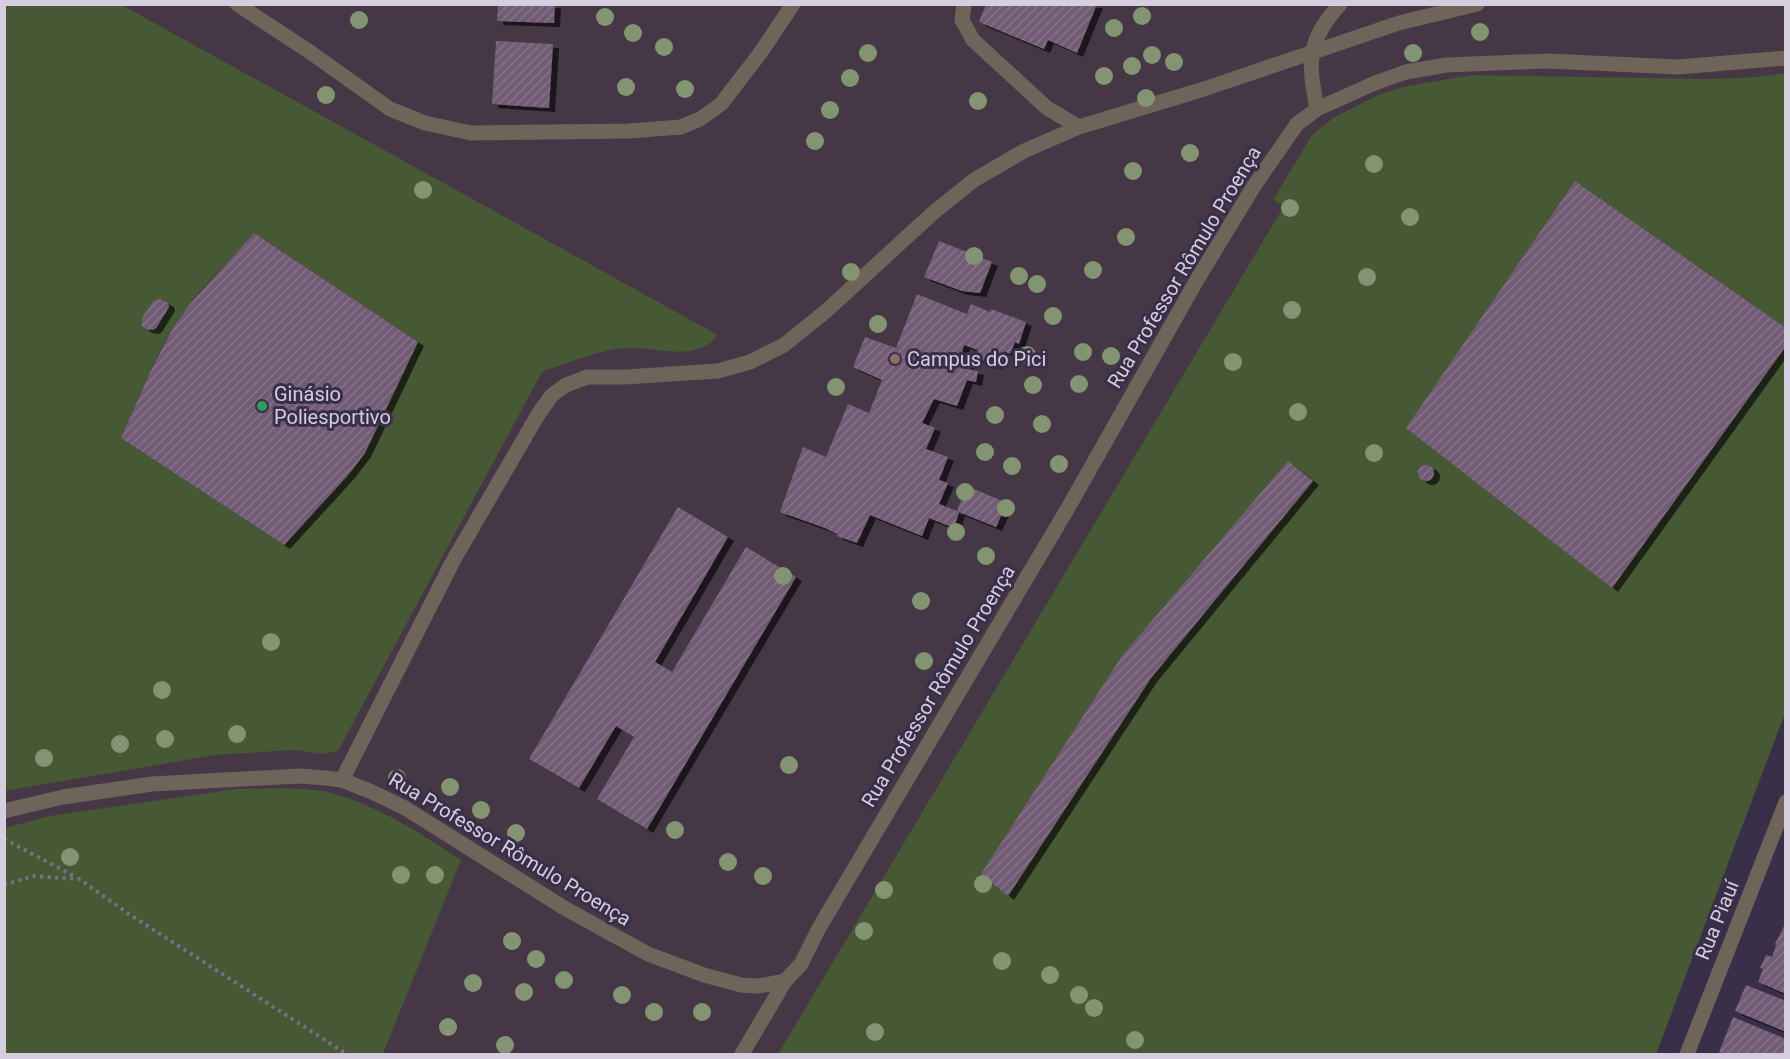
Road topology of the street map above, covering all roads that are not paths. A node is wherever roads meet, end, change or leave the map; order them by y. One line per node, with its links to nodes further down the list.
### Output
1 (237, 4): 2 (street)
2 (793, 4)
3 (964, 4): 9 (street)
4 (1340, 4): 6 (street)
5 (1477, 4): 6 (street)
6 (1312, 52): 8 (street); 9 (street)
7 (1785, 58): 8 (street, Rua Professor Rômulo Proença)
8 (1317, 109): 14 (street, Rua Professor Rômulo Proença)
9 (1078, 127): 10 (street)
10 (342, 780): 12 (street, Rua Professor Rômulo Proença); 14 (street, Rua Professor Rômulo Proença)
11 (1785, 802): 13 (street, Rua Piauí)
12 (4, 812)
13 (1780, 831): 16 (street, Rua Piauí)
14 (785, 981): 15 (street)
15 (742, 1054)
16 (1687, 1054)

